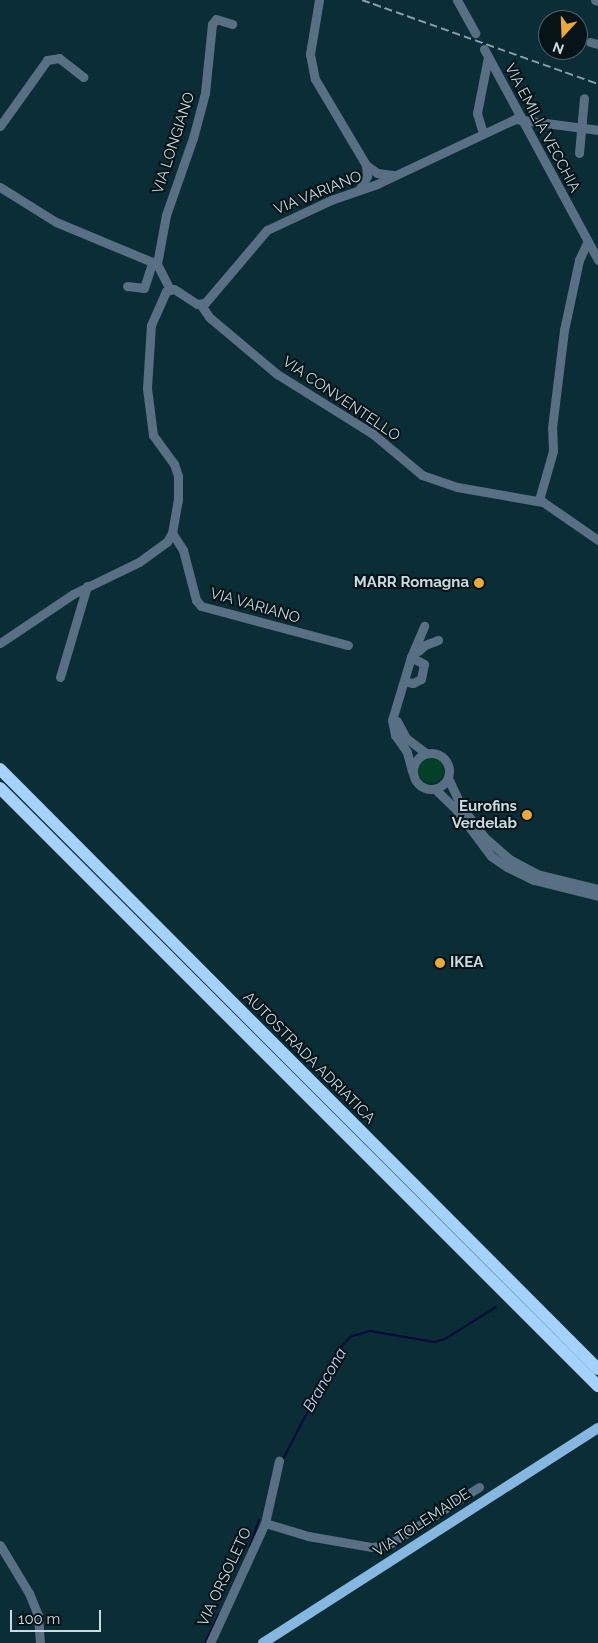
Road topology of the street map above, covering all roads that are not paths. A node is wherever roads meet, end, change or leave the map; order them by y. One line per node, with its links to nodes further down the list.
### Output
1 (319, 0): 13 (street)
2 (457, 0): 4 (street)
3 (232, 24): 20 (street, VIA LONGIANO)
4 (475, 33)
5 (83, 77): 8 (street)
6 (584, 98): 9 (street)
7 (522, 120): 9 (street); 11 (street, VIA VARIANO); 11 (street, VIA EMILIA VECCHIA); 18 (street, VIA EMILIA VECCHIA)
8 (0, 126)
9 (581, 127): 10 (street); 12 (street)
10 (598, 130)
11 (483, 133): 14 (street, VIA VARIANO)
12 (579, 153)
13 (372, 175): 14 (street); 15 (street); 17 (street)
14 (396, 175): 15 (street, VIA VARIANO)
15 (377, 184): 17 (street, VIA VARIANO)
16 (0, 187): 20 (street)
17 (359, 190): 23 (street, VIA VARIANO)
18 (587, 244): 19 (street, VIA EMILIA VECCHIA); 24 (street)
19 (598, 260)
20 (157, 264): 21 (street, VIA LONGIANO); 22 (street)
21 (127, 286)
22 (170, 289): 23 (street); 25 (street)
23 (201, 305): 24 (street, VIA CONVENTELLO)
24 (539, 500): 26 (street, VIA CONVENTELLO)
25 (172, 533): 27 (street); 33 (street, VIA VARIANO)
26 (598, 540)
27 (87, 586): 28 (street); 29 (street)
28 (73, 594): 29 (street); 32 (street)
29 (81, 604): 35 (street)
30 (424, 626): 34 (street)
31 (438, 640): 34 (street)
32 (0, 643)
33 (348, 645)
34 (413, 658): 36 (street)
35 (60, 677)
36 (405, 681): 37 (street); 39 (street)
37 (426, 753): 39 (street); 40 (street)
38 (0, 768): 46 (highway, AUTOSTRADA ADRIATICA)
39 (412, 771): 42 (street)
40 (448, 778): 42 (street); 43 (street)
41 (0, 788): 45 (highway, AUTOSTRADA ADRIATICA)
42 (435, 789): 44 (street)
43 (598, 888)
44 (598, 896)
45 (569, 1357): 47 (highway, AUTOSTRADA ADRIATICA); 48 (highway)
46 (598, 1369)
47 (598, 1386)
48 (598, 1393)
49 (598, 1428): 56 (main road, VIA TOLEMAIDE)
50 (279, 1461): 52 (street, VIA ORSOLETO)
51 (479, 1487): 52 (street, VIA ORSOLETO)
52 (265, 1523): 55 (street, VIA ORSOLETO)
53 (0, 1545): 54 (street)
54 (40, 1643)
55 (210, 1643)
56 (263, 1643)

